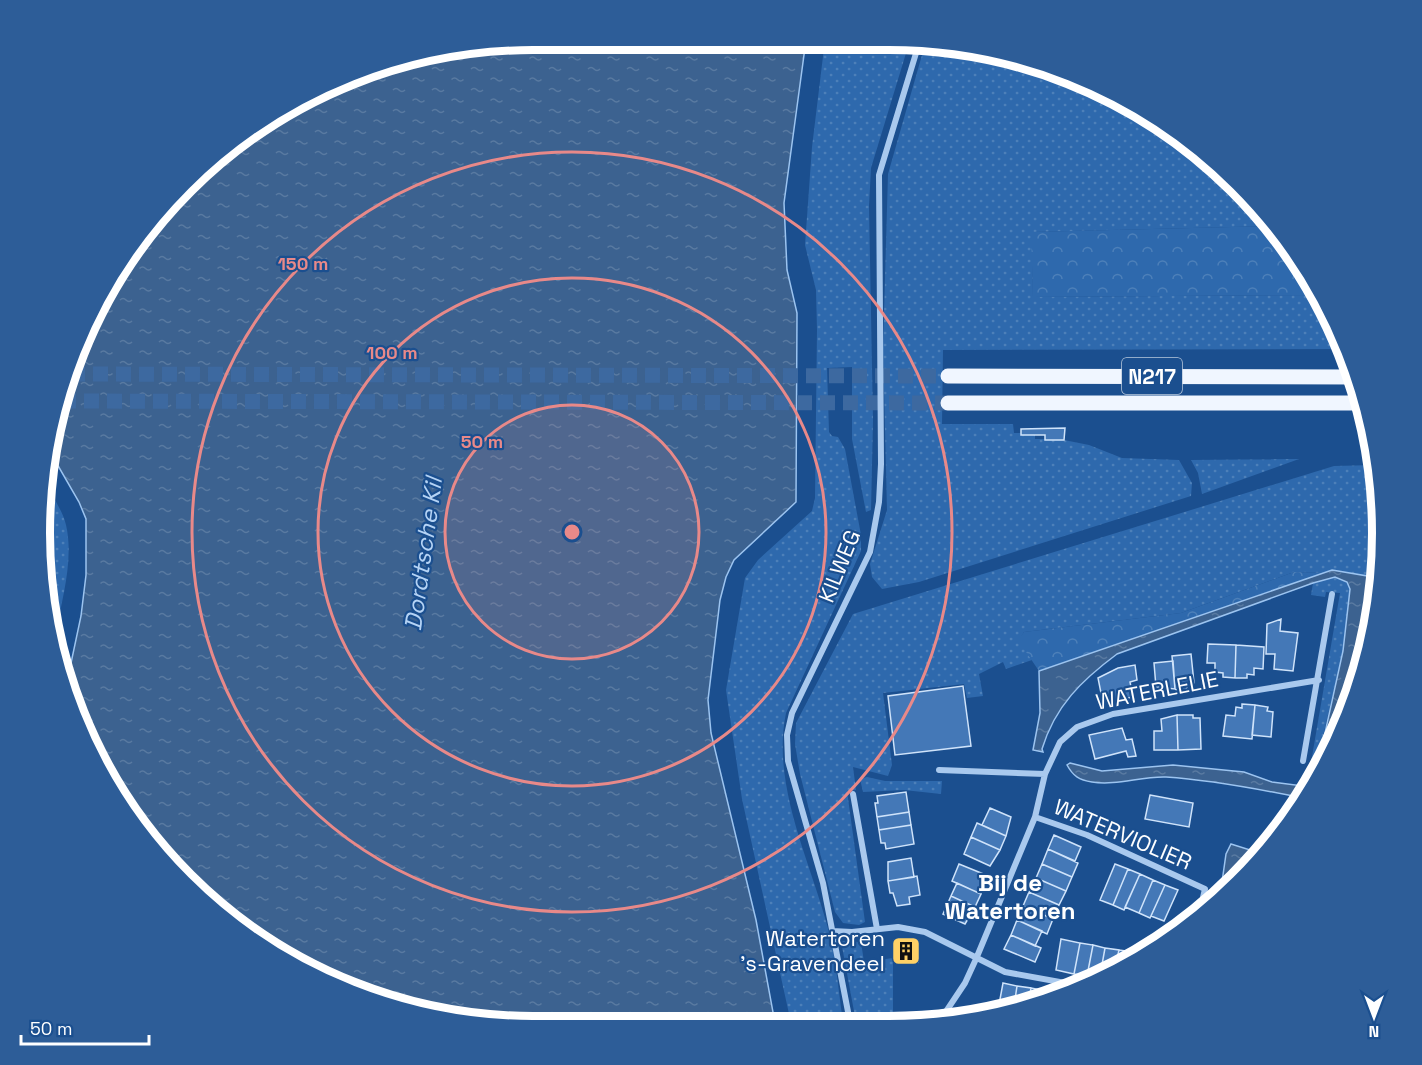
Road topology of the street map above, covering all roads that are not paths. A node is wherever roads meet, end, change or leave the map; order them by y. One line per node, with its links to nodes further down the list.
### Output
1 (917, 51): 15 (street, KILWEG)
2 (948, 376): 3 (main road, N217)
3 (1347, 377)
4 (948, 402): 5 (main road, N217)
5 (1355, 403)
6 (1332, 594): 7 (street)
7 (1319, 680): 8 (street); 10 (street, WATERLELIE)
8 (1303, 761)
9 (939, 770): 10 (street)
10 (1045, 774): 12 (street, WATERLELIE)
11 (853, 794): 14 (street)
12 (1035, 817): 13 (street, WATERVIOLIER); 16 (street, WATERLELIE)
13 (1202, 901)
14 (877, 930): 15 (street); 16 (street)
15 (832, 931): 19 (street, KILWEG)
16 (976, 958): 17 (street); 18 (street)
17 (1064, 983)
18 (946, 1012)
19 (849, 1016)

